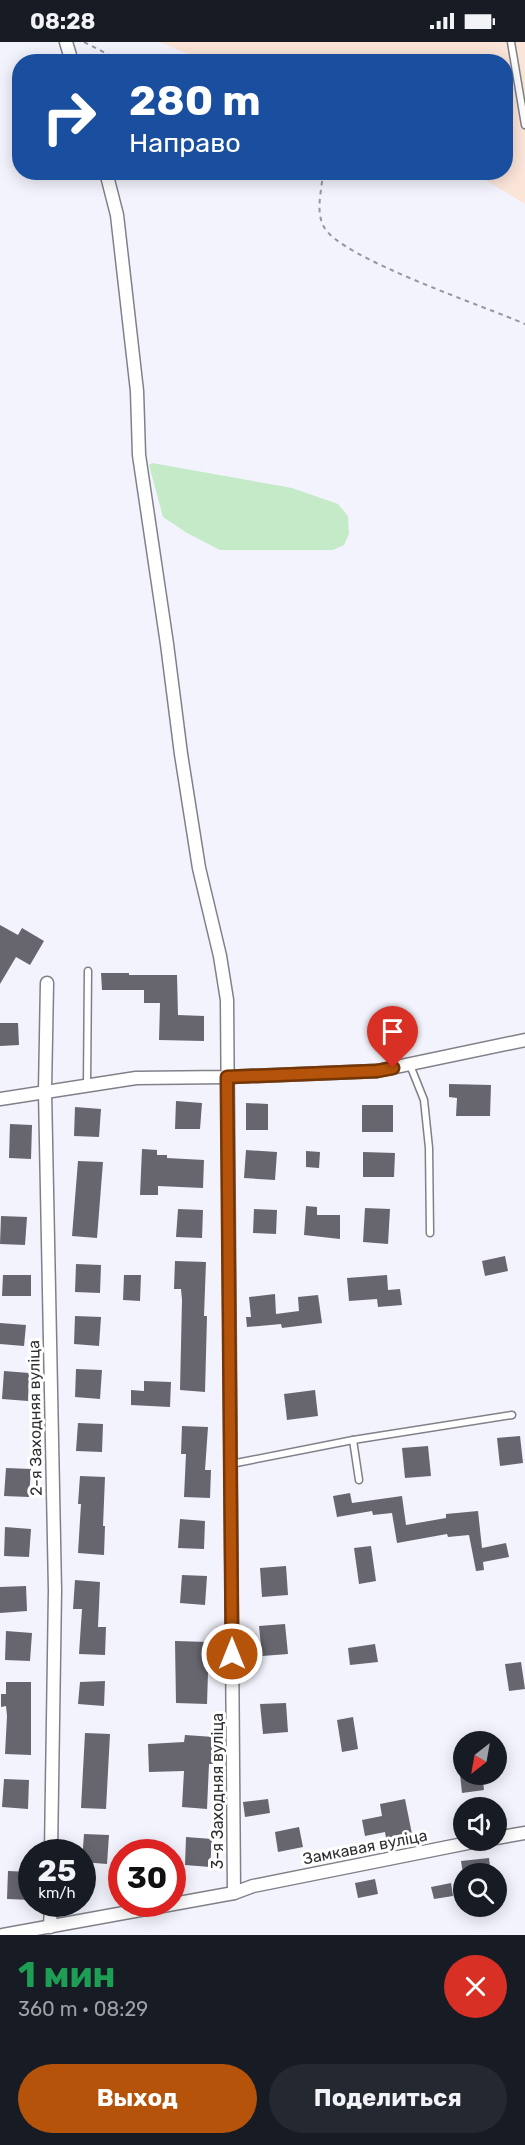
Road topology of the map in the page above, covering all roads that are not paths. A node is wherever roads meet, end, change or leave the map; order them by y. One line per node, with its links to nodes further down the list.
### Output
1 (512, 42): 2 (lane)
2 (525, 125)
3 (108, 180): 8 (street, 3-я Заходняя вуліца)
4 (88, 971): 9 (lane)
5 (47, 983): 10 (street, 2-я Заходняя вуліца)
6 (525, 1040): 7 (street)
7 (410, 1065): 8 (street); 12 (lane)
8 (227, 1077): 9 (street); 15 (street, 3-я Заходняя вуліца)
9 (87, 1085): 10 (street)
10 (45, 1091): 11 (street); 19 (street, 2-я Заходняя вуліца)
11 (0, 1099)
12 (430, 1233)
13 (512, 1415): 14 (lane)
14 (353, 1440): 15 (lane); 16 (lane)
15 (230, 1464): 21 (street, 3-я Заходняя вуліца)
16 (359, 1480)
17 (525, 1833): 18 (street)
18 (507, 1836)
19 (51, 1839)
20 (453, 1846): 21 (street, Замкавая вуліца)
21 (234, 1893): 23 (street, Замкавая вуліца)
22 (50, 1917): 23 (street)
23 (50, 1927): 24 (street, Замкавая вуліца)
24 (3, 1935)

